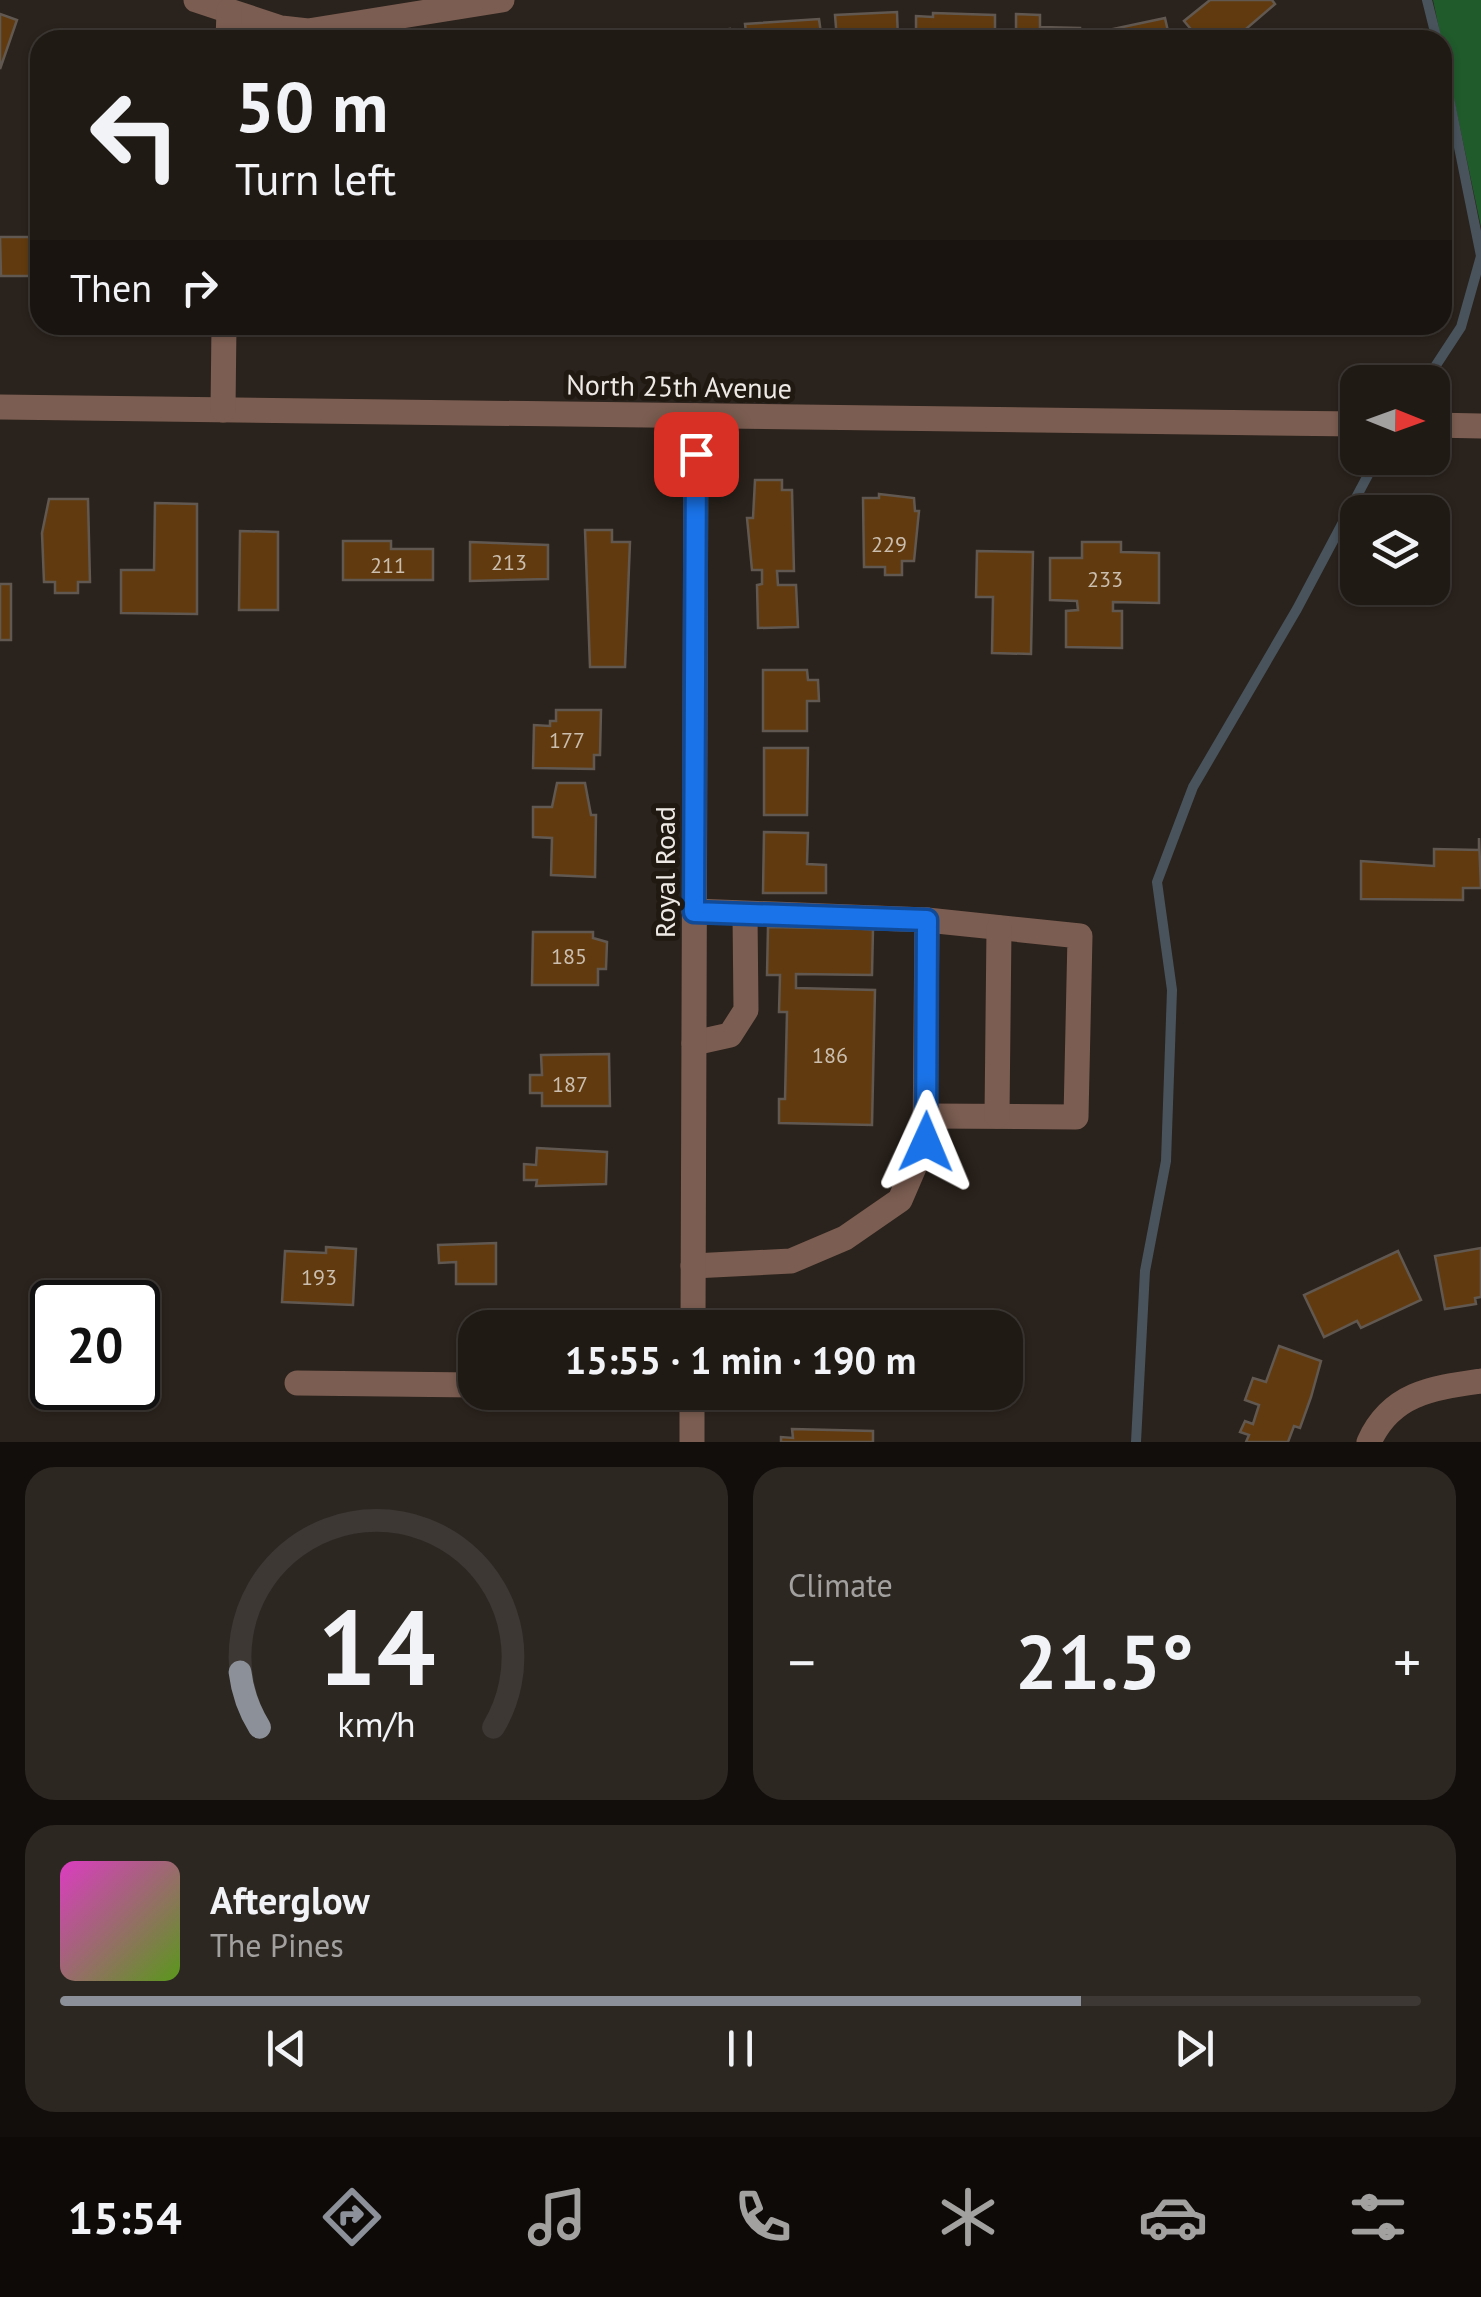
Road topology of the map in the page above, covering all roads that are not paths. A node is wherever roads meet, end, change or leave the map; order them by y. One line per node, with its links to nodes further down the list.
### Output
1 (196, 0): 3 (street)
2 (502, 0): 6 (street)
3 (229, 11): 4 (street); 5 (street)
4 (228, 30)
5 (304, 30)
6 (314, 30)
7 (224, 335): 9 (street)
8 (0, 407): 9 (street, North 25th Avenue)
9 (223, 410): 10 (street, North 25th Avenue)
10 (696, 416): 11 (street, North 25th Avenue); 14 (street, Royal Road)
11 (1340, 424)
12 (1450, 425): 13 (street)
13 (1481, 426)
14 (694, 912): 15 (street); 18 (street, Royal Road)
15 (745, 915): 16 (street); 18 (street)
16 (927, 920): 17 (street); 19 (street)
17 (999, 928): 20 (street); 20 (street)
18 (694, 1043): 21 (street, Royal Road)
19 (926, 1116): 20 (street); 21 (street)
20 (997, 1116)
21 (693, 1266): 22 (street, Royal Road)
22 (693, 1310)
23 (1481, 1381): 28 (street)
24 (297, 1383): 25 (street)
25 (458, 1385)
26 (692, 1410): 27 (street)
27 (692, 1442)
28 (1369, 1442)

